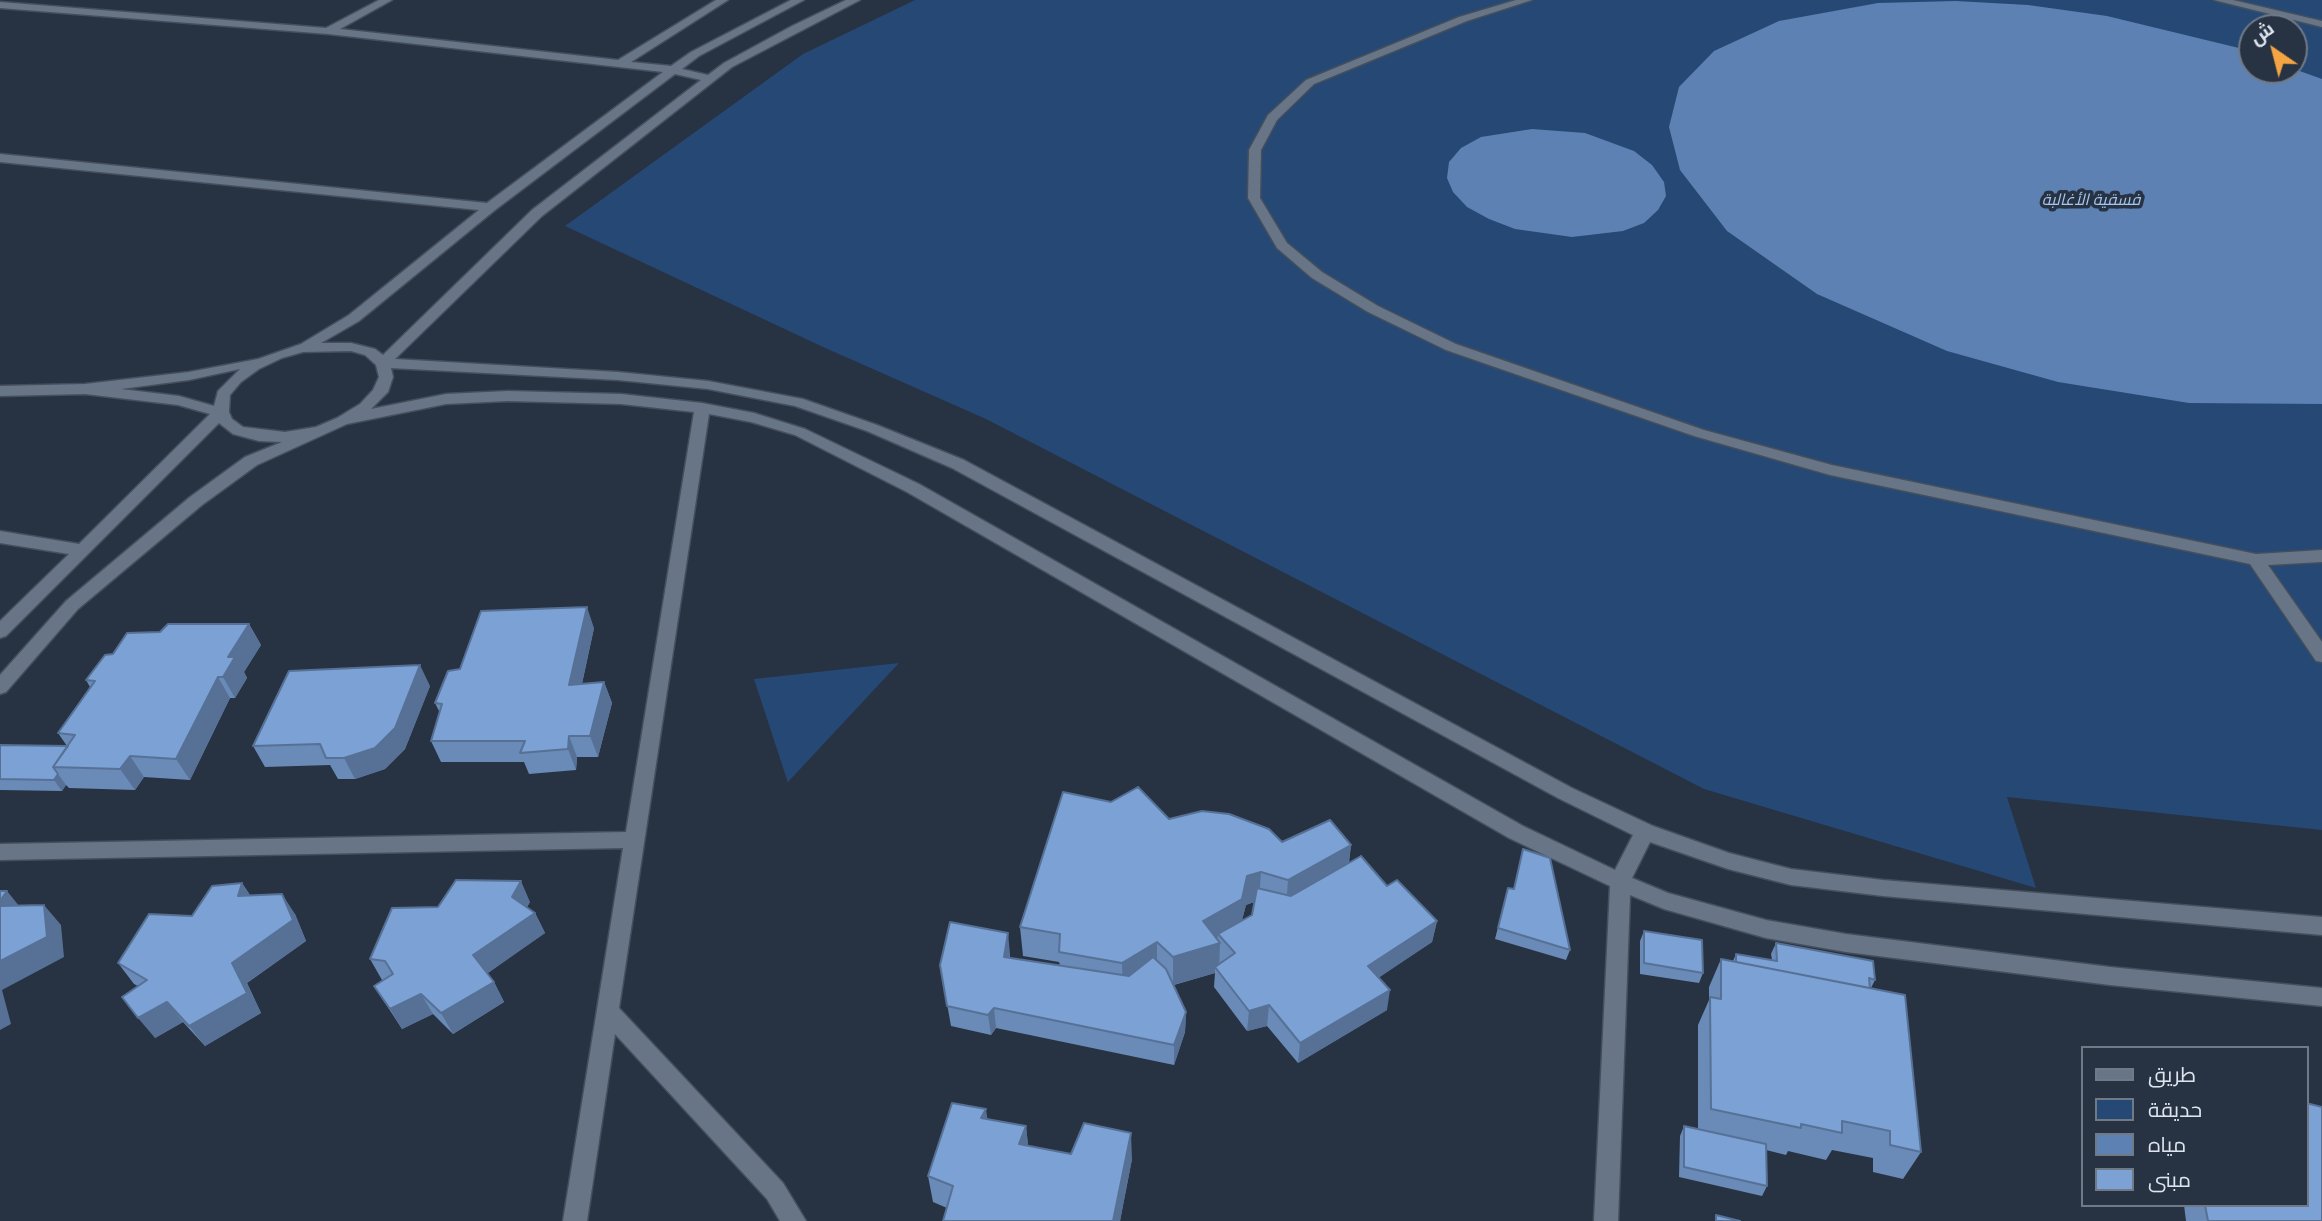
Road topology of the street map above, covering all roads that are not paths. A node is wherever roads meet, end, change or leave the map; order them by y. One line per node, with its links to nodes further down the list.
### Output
1 (131, 0): 9 (street)
2 (387, 0): 11 (street)
3 (723, 0): 12 (street)
4 (799, 0): 13 (street)
5 (855, 0): 14 (street)
6 (1527, 0): 29 (street)
7 (2219, 0): 10 (street)
8 (0, 5): 9 (street)
9 (135, 17): 11 (street)
10 (2322, 24)
11 (328, 31): 12 (street)
12 (620, 64): 13 (street)
13 (672, 71): 14 (street); 16 (street)
14 (710, 79): 19 (street)
15 (0, 158): 16 (street)
16 (490, 207): 17 (street)
17 (303, 348): 18 (street); 19 (street)
18 (270, 358): 20 (street); 23 (street)
19 (383, 363): 24 (street); 33 (street)
20 (85, 389): 21 (street); 23 (street)
21 (0, 391)
22 (702, 408): 24 (street); 34 (street); 36 (street)
23 (221, 412): 25 (street); 27 (street)
24 (342, 421): 25 (street)
25 (315, 431): 32 (street)
26 (0, 537): 27 (street)
27 (82, 550): 30 (street)
28 (2322, 556): 29 (street)
29 (2256, 560): 31 (street)
30 (0, 632)
31 (2322, 656)
32 (0, 687)
33 (1646, 832): 36 (street); 37 (street)
34 (634, 840): 35 (street); 39 (street)
35 (0, 852)
36 (1620, 882): 38 (street); 42 (street)
37 (2322, 926)
38 (2322, 997)
39 (609, 1012): 40 (street); 41 (street)
40 (575, 1221)
41 (794, 1221)
42 (1606, 1221)

